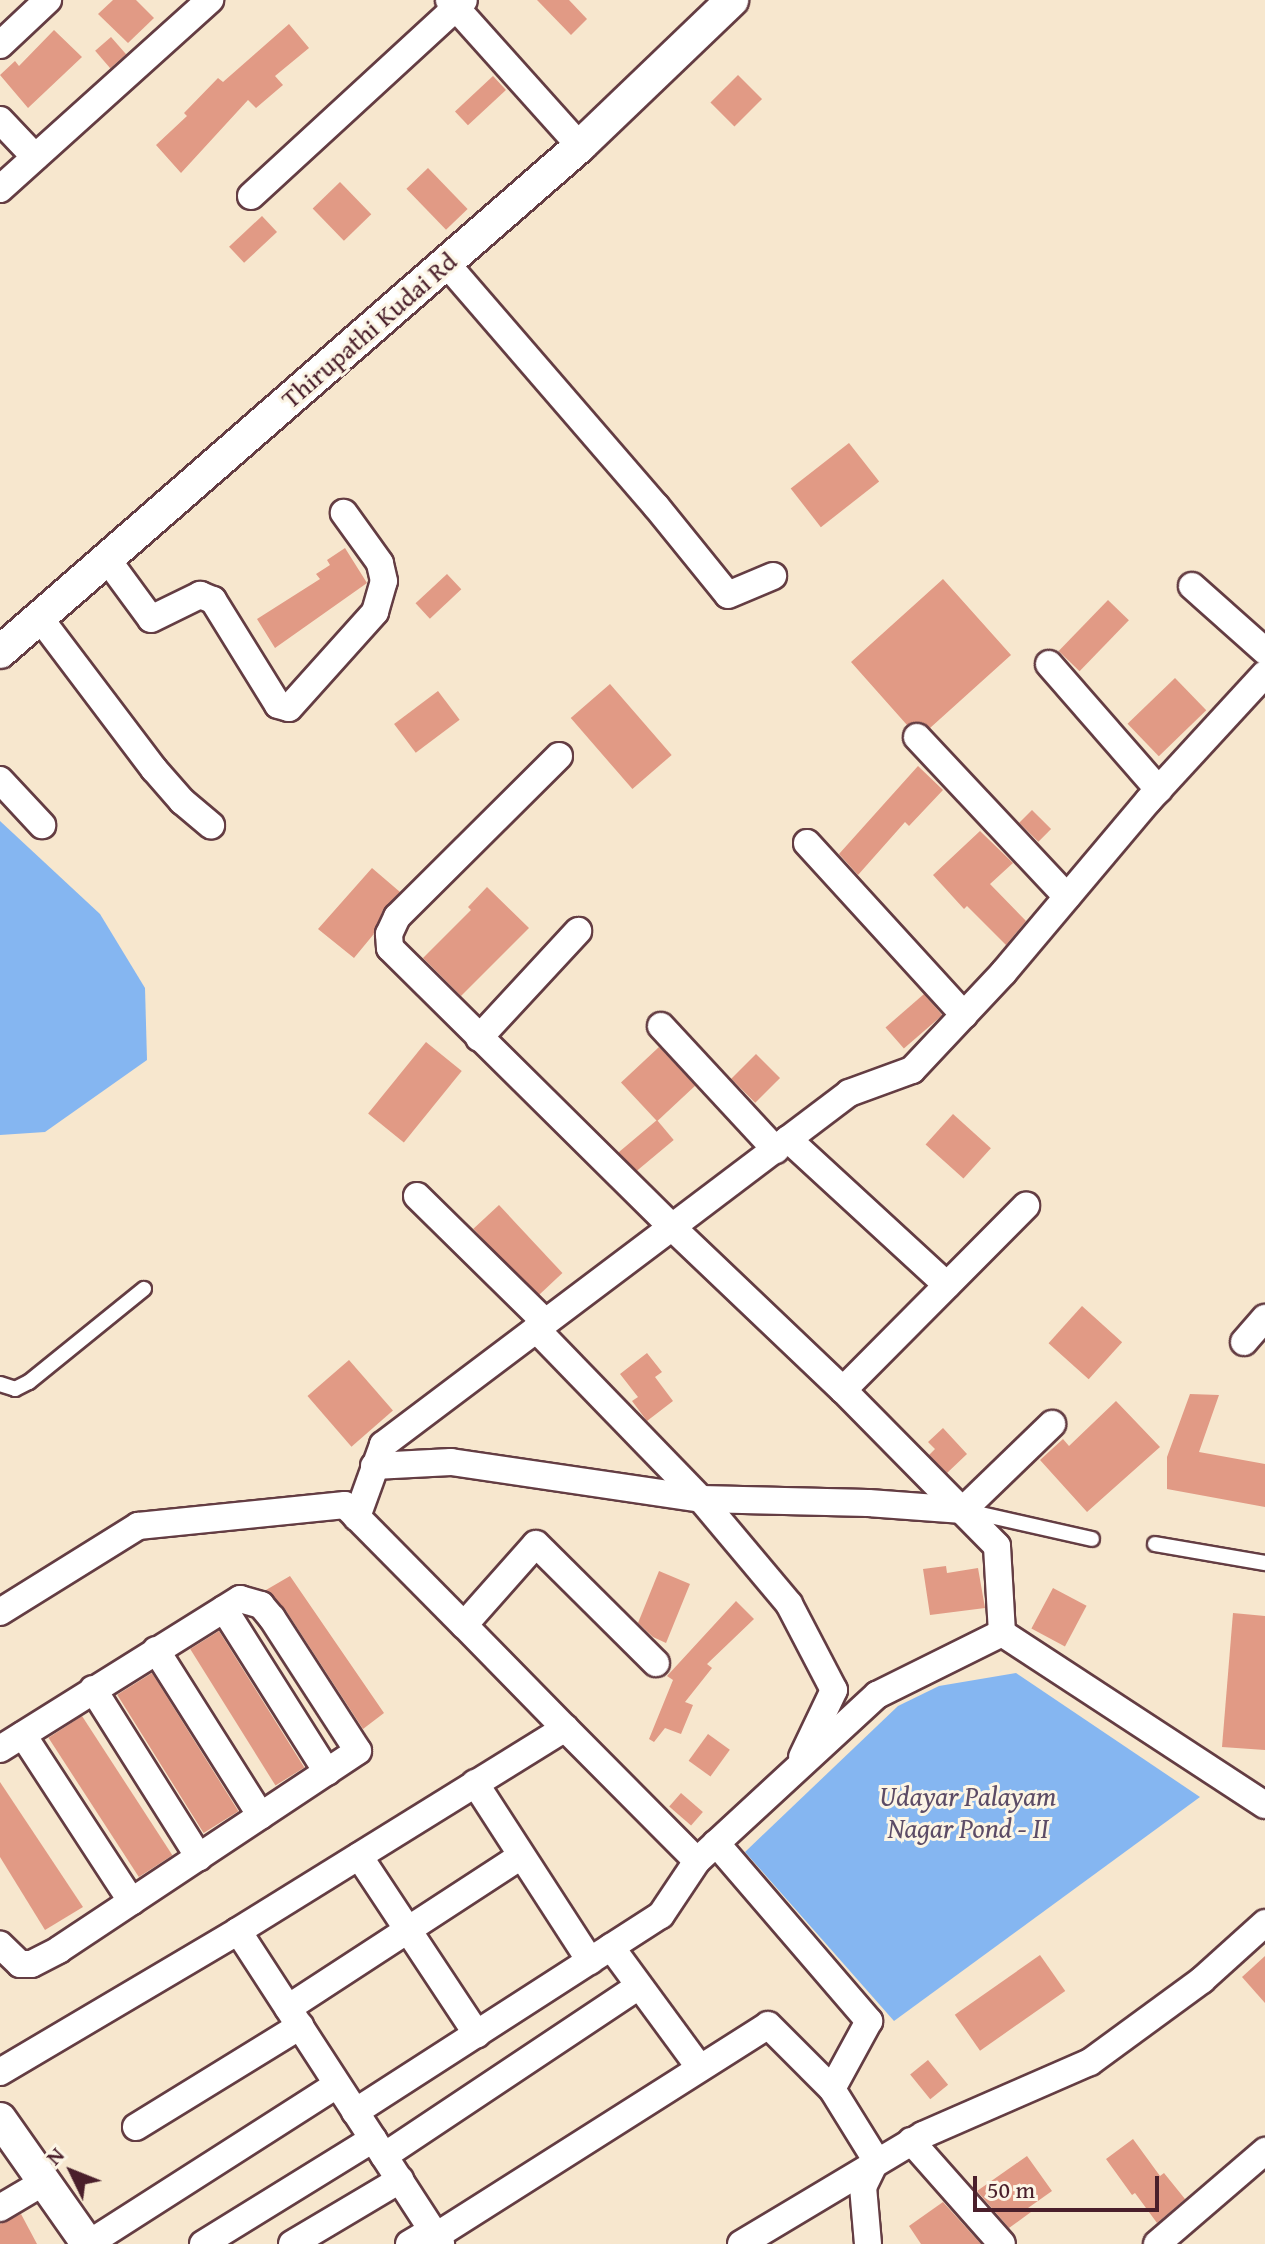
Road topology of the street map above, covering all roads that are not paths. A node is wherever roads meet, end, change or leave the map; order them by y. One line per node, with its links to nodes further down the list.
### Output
1 (48, 0): 5 (street)
2 (210, 0): 8 (street)
3 (732, 0): 7 (street, Thirupathi Kudai Rd)
4 (456, 3): 7 (street); 10 (street)
5 (0, 45)
6 (0, 120): 8 (street)
7 (580, 146): 11 (street, Thirupathi Kudai Rd)
8 (35, 157): 9 (street)
9 (0, 189)
10 (251, 196)
11 (446, 263): 13 (street, Thirupathi Kudai Rd); 14 (street)
12 (344, 513): 13 (street)
13 (107, 559): 16 (street, Thirupathi Kudai Rd)
14 (773, 576)
15 (1192, 586): 17 (street)
16 (39, 617): 18 (street, Thirupathi Kudai Rd); 26 (street)
17 (1265, 651)
18 (0, 652)
19 (1049, 664): 24 (street)
20 (1265, 674): 24 (street)
21 (917, 737): 28 (street)
22 (559, 756): 32 (street)
23 (0, 780): 25 (street)
24 (1159, 790): 28 (street)
25 (42, 825)
26 (211, 825)
27 (807, 843): 30 (street)
28 (1067, 897): 30 (street)
29 (578, 931): 32 (street)
30 (964, 1015): 33 (street)
31 (661, 1026): 33 (street)
32 (479, 1038): 36 (street)
33 (782, 1144): 36 (street); 37 (street)
34 (417, 1196): 40 (street)
35 (1026, 1206): 37 (street)
36 (672, 1227): 40 (street); 43 (street)
37 (947, 1285): 43 (street)
38 (144, 1289): 42 (lane)
39 (1265, 1318): 41 (street)
40 (541, 1326): 45 (street); 46 (street)
41 (1244, 1342)
42 (0, 1384)
43 (843, 1390): 47 (street)
44 (1052, 1424): 47 (street)
45 (374, 1466): 46 (street); 48 (street)
46 (701, 1499): 47 (street); 62 (street)
47 (963, 1510): 49 (lane); 55 (street)
48 (357, 1517): 53 (street); 54 (street)
49 (1092, 1539)
50 (1155, 1544): 51 (lane)
51 (1265, 1563)
52 (224, 1609): 56 (street); 63 (street); 63 (street)
53 (0, 1612)
54 (464, 1625): 57 (street); 59 (street)
55 (1002, 1633): 62 (street); 65 (street)
56 (156, 1650): 58 (street); 66 (street)
57 (656, 1663)
58 (93, 1689): 60 (street); 70 (street)
59 (565, 1728): 64 (street); 67 (street)
60 (23, 1735): 61 (street); 71 (street)
61 (0, 1749)
62 (796, 1769): 67 (street)
63 (327, 1772): 66 (street)
64 (475, 1783): 68 (street); 69 (street)
65 (1265, 1805)
66 (261, 1816): 70 (street)
67 (706, 1852): 76 (street); 83 (street)
68 (359, 1856): 73 (street); 74 (street)
69 (521, 1856): 74 (street); 76 (street)
70 (199, 1857): 71 (street)
71 (132, 1902): 75 (street)
72 (1265, 1923): 87 (street)
73 (238, 1931): 78 (street); 81 (street)
74 (410, 1932): 78 (street); 79 (street)
75 (0, 1945)
76 (601, 1954): 77 (street); 79 (street)
77 (639, 1986): 80 (street); 88 (street)
78 (294, 2017): 82 (street); 86 (street)
79 (477, 2034): 84 (street)
80 (700, 2068): 83 (street); 94 (street)
81 (0, 2072)
82 (337, 2085): 84 (street); 95 (street)
83 (832, 2089): 90 (street)
84 (355, 2112): 88 (street)
85 (0, 2119): 92 (street)
86 (136, 2127)
87 (911, 2141): 90 (street); 101 (street)
88 (378, 2148): 91 (street); 96 (street)
89 (1265, 2151): 102 (street)
90 (876, 2160): 99 (street); 100 (street)
91 (400, 2180): 94 (street); 97 (street)
92 (44, 2182): 93 (street); 95 (street)
93 (0, 2208)
94 (436, 2237): 98 (street)
95 (88, 2244)
96 (203, 2244)
97 (292, 2244)
98 (409, 2244)
99 (741, 2244)
100 (868, 2244)
101 (1002, 2244)
102 (1157, 2244)

